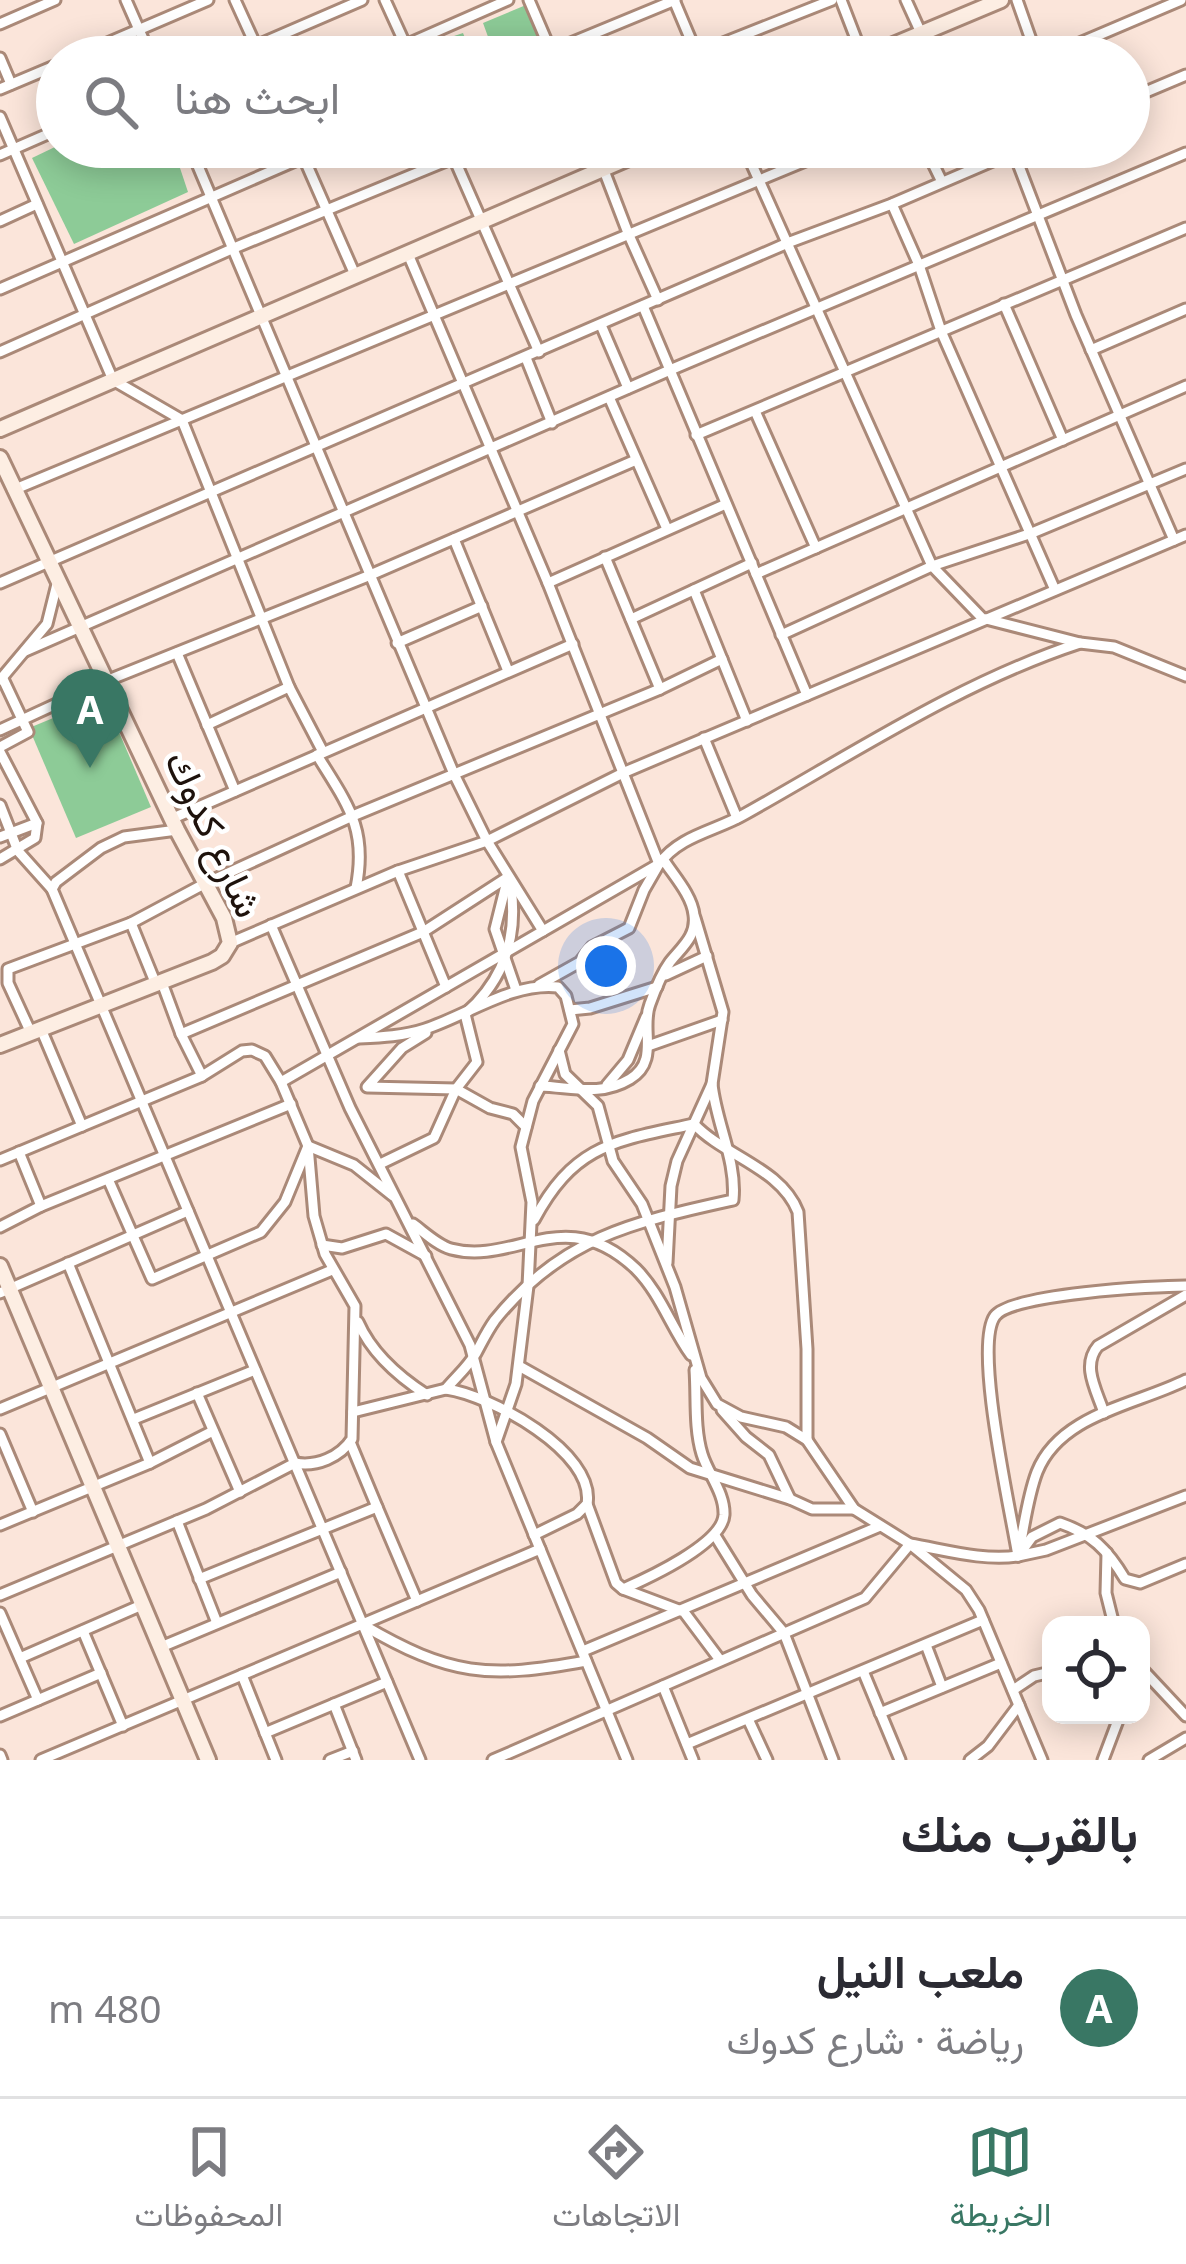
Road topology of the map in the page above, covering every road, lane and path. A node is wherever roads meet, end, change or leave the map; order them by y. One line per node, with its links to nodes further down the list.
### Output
1 (55, 0): 16 (street)
2 (126, 0): 17 (street)
3 (208, 0): 17 (street)
4 (235, 0): 21 (street)
5 (362, 0): 22 (street)
6 (385, 0): 23 (street)
7 (508, 0): 24 (street)
8 (529, 0): 25 (street)
9 (674, 0): 26 (street); 27 (street)
10 (832, 0): 28 (street)
11 (841, 0): 29 (street)
12 (906, 0): 18 (street)
13 (1001, 0): 18 (street)
14 (1017, 0): 31 (street)
15 (1181, 0): 32 (street)
16 (0, 24)
17 (139, 30): 19 (street); 20 (street)
18 (921, 33): 30 (street)
19 (125, 36)
20 (142, 36)
21 (251, 36)
22 (290, 36)
23 (402, 36)
24 (426, 36)
25 (544, 36)
26 (593, 36)
27 (687, 36)
28 (743, 36)
29 (856, 36)
30 (916, 36)
31 (1029, 36)
32 (1096, 36)
33 (0, 58): 36 (street)
34 (36, 74): 36 (street)
35 (1186, 75): 37 (street)
36 (6, 87)
37 (1150, 90)
38 (0, 117): 40 (street)
39 (36, 139): 40 (street)
40 (14, 149): 42 (street); 57 (street)
41 (1186, 153): 60 (street)
42 (0, 155)
43 (199, 168): 56 (street)
44 (268, 168): 56 (street)
45 (308, 168): 59 (street)
46 (418, 168): 59 (street)
47 (457, 168): 62 (street)
48 (604, 168): 62 (street); 64 (street)
49 (754, 168): 54 (street)
50 (790, 168): 54 (street)
51 (936, 168): 55 (street)
52 (977, 168): 55 (street)
53 (1019, 168): 60 (street)
54 (760, 181): 64 (street); 65 (street)
55 (942, 182): 58 (street)
56 (211, 196): 66 (street); 68 (street)
57 (37, 204): 61 (street); 68 (street)
58 (892, 204): 65 (street); 69 (street)
59 (327, 210): 66 (street); 70 (street)
60 (1037, 216): 69 (street); 71 (street)
61 (0, 220)
62 (481, 223): 67 (street); 72 (street)
63 (1186, 228): 71 (street)
64 (628, 233): 72 (street); 74 (street)
65 (790, 242): 74 (street); 77 (street)
66 (234, 248): 79 (street); 81 (street)
67 (408, 254): 70 (street); 80 (street)
68 (61, 262): 73 (street); 79 (street)
69 (919, 265): 77 (street); 83 (street)
70 (356, 277): 81 (street)
71 (1062, 280): 75 (street); 84 (street)
72 (510, 283): 80 (street); 86 (street)
73 (0, 289)
74 (658, 300): 76 (street)
75 (1004, 304): 83 (street); 102 (street)
76 (643, 306): 82 (street); 89 (street)
77 (819, 307): 88 (street); 89 (street)
78 (1186, 309): 84 (street)
79 (86, 314): 85 (street); 91 (street)
80 (434, 314): 90 (street); 92 (street)
81 (263, 317): 90 (street); 91 (street)
82 (601, 325): 86 (street); 94 (street)
83 (941, 331): 88 (street); 107 (street)
84 (1091, 350): 97 (street)
85 (0, 352)
86 (539, 352): 87 (street)
87 (526, 358): 92 (street); 99 (street)
88 (846, 369): 96 (street); 113 (street)
89 (670, 370): 94 (street); 101 (street)
90 (287, 375): 98 (street); 104 (street)
91 (113, 380): 98 (street); 100 (street)
92 (463, 385): 103 (street); 104 (street)
93 (1186, 386): 97 (street)
94 (628, 388): 95 (street)
95 (609, 397): 99 (street); 106 (street)
96 (755, 410): 101 (street); 121 (street)
97 (1120, 415): 102 (street); 109 (street)
98 (182, 420): 110 (street); 111 (street)
99 (552, 423): 103 (street)
100 (0, 429)
101 (696, 435): 112 (street)
102 (1064, 440): 107 (street)
103 (491, 448): 114 (street); 115 (street)
104 (316, 449): 111 (street); 115 (street)
105 (0, 458): 110 (street, شارع كدوك)
106 (636, 460): 114 (street); 116 (street)
107 (1002, 468): 113 (street); 117 (street)
108 (1186, 469): 109 (street)
109 (1151, 484): 117 (street); 120 (street)
110 (8, 488): 124 (street, شارع كدوك)
111 (212, 494): 123 (street); 124 (street)
112 (726, 504): 116 (street); 126 (street)
113 (905, 508): 121 (street); 125 (street)
114 (518, 512): 119 (street); 130 (street)
115 (341, 513): 123 (street); 127 (street)
116 (667, 529): 122 (street)
117 (1032, 533): 125 (street); 132 (street)
118 (1186, 536): 120 (street)
119 (454, 539): 127 (street); 133 (street)
120 (1174, 540): 132 (street)
121 (816, 548): 126 (street)
122 (604, 557): 130 (street); 135 (street)
123 (238, 558): 136 (street); 137 (street)
124 (50, 563): 128 (street, شارع كدوك); 129 (street)
125 (932, 566): 134 (street); 138 (street)
126 (754, 568): 131 (street); 138 (street)
127 (368, 576): 136 (street); 139 (street)
128 (58, 582): 137 (street, شارع كدوك); 142 (street)
129 (0, 583)
130 (548, 583): 141 (street)
131 (694, 590): 135 (street); 145 (street)
132 (1055, 590): 134 (street)
133 (482, 606): 139 (street); 146 (street)
134 (982, 618): 140 (street); 152 (street)
135 (631, 619): 151 (street)
136 (262, 620): 143 (street); 150 (street)
137 (78, 626): 142 (street); 149 (street, شارع كدوك)
138 (782, 635): 152 (street)
139 (397, 643): 153 (street)
140 (1080, 643): 147 (street); 172 (street)
141 (573, 644): 146 (street); 154 (street)
142 (26, 651): 148 (street)
143 (176, 653): 149 (street); 157 (street)
144 (0, 657): 148 (street)
145 (722, 659): 151 (street); 156 (street)
146 (508, 671): 153 (street)
147 (1186, 676)
148 (3, 677): 155 (street)
149 (106, 681): 155 (street); 175 (street, شارع كدوك)
150 (290, 687): 157 (street); 161 (street)
151 (660, 689): 154 (street)
152 (807, 695): 156 (street)
153 (426, 707): 161 (street); 164 (street)
154 (601, 713): 163 (street); 164 (street)
155 (22, 719): 158 (street); 160 (street)
156 (746, 721): 159 (street)
157 (207, 725): 167 (street)
158 (0, 730)
159 (704, 739): 163 (street); 172 (street)
160 (1, 754): 162 (street)
161 (317, 755): 167 (street); 171 (street)
162 (4, 772): 165 (street)
163 (626, 772): 177 (street); 180 (street)
164 (454, 774): 171 (street); 177 (street)
165 (15, 784): 166 (street); 168 (street)
166 (0, 791)
167 (235, 791): 175 (street)
168 (21, 797): 169 (street); 170 (street)
169 (0, 807): 173 (street)
170 (28, 808): 173 (street); 174 (street)
171 (355, 815): 183 (street); 184 (street)
172 (737, 818): 180 (street)
173 (3, 821): 176 (street)
174 (37, 824): 176 (street); 178 (street)
175 (174, 825): 183 (street, شارع كدوك); 185 (street)
176 (6, 835): 178 (street)
177 (487, 841): 181 (street); 182 (street)
178 (18, 851): 179 (street); 185 (street)
179 (0, 859)
180 (661, 861): 186 (street); 189 (street); 197 (street)
181 (398, 871): 184 (street); 190 (street)
182 (508, 877): 189 (street); 190 (street); 193 (street); 193 (street)
183 (204, 884): 187 (street); 192 (street, شارع كدوك)
184 (356, 888): 188 (street)
185 (52, 889): 191 (street)
186 (695, 918): 194 (street); 196 (street)
187 (131, 923): 191 (street); 195 (street)
188 (271, 926): 192 (street); 198 (street)
189 (544, 931): 193 (street)
190 (423, 932): 198 (street); 199 (street)
191 (73, 942): 201 (street); 207 (street)
192 (230, 943): 195 (street, شارع كدوك)
193 (504, 956): 199 (street); 200 (street); 203 (street)
194 (706, 956): 196 (street); 205 (street)
195 (158, 981): 201 (street, شارع كدوك); 208 (street)
196 (659, 983): 202 (street); 204 (street)
197 (539, 985): 200 (street); 202 (street)
198 (294, 986): 208 (street); 213 (street)
199 (446, 987): 209 (street)
200 (516, 990): 203 (street)
201 (101, 1003): 207 (street, شارع كدوك); 223 (street)
202 (570, 1010): 212 (street)
203 (465, 1014): 206 (street); 220 (street)
204 (647, 1015): 211 (street); 221 (street)
205 (722, 1020): 211 (street); 216 (street)
206 (446, 1021): 209 (street); 219 (street)
207 (36, 1031): 210 (street, شارع كدوك); 227 (street)
208 (181, 1034): 214 (street)
209 (356, 1039): 213 (street)
210 (0, 1045)
211 (648, 1046): 221 (street)
212 (559, 1050): 218 (street); 222 (street)
213 (327, 1053): 215 (street); 217 (street)
214 (202, 1076): 215 (street); 223 (street)
215 (281, 1082): 224 (street)
216 (712, 1084): 226 (street); 231 (street)
217 (341, 1086): 219 (street); 235 (street)
218 (540, 1086): 222 (street); 228 (street)
219 (367, 1087): 220 (street)
220 (456, 1089): 228 (street); 235 (street)
221 (604, 1089): 222 (street); 225 (street)
222 (583, 1093): 225 (street)
223 (142, 1102): 227 (street); 233 (street)
224 (291, 1104): 230 (street); 233 (street)
225 (598, 1106): 229 (street)
226 (694, 1124): 229 (street); 231 (street); 240 (street)
227 (82, 1126): 232 (street)
228 (526, 1127): 243 (street)
229 (605, 1143): 241 (street); 243 (street)
230 (308, 1146): 237 (street); 248 (street); 250 (street)
231 (725, 1148): 240 (street); 280 (street)
232 (20, 1152): 234 (street); 238 (street)
233 (165, 1155): 236 (street); 239 (street)
234 (0, 1160)
235 (380, 1164): 237 (street)
236 (109, 1179): 238 (street); 245 (street)
237 (400, 1203): 242 (street)
238 (41, 1206): 244 (street)
239 (188, 1211): 245 (street); 250 (street)
240 (668, 1214): 241 (street); 253 (street)
241 (648, 1220): 247 (street); 253 (street)
242 (408, 1221): 246 (street); 249 (street)
243 (531, 1225): 246 (street)
244 (0, 1227)
245 (133, 1235): 250 (street); 251 (street)
246 (530, 1240): 247 (street); 255 (street)
247 (586, 1242): 255 (street); 262 (street)
248 (322, 1245): 249 (street); 254 (street)
249 (426, 1256): 261 (street)
250 (208, 1257): 260 (street)
251 (68, 1263): 257 (street); 263 (street)
252 (0, 1267): 257 (street)
253 (667, 1268): 262 (street)
254 (332, 1270): 259 (street); 260 (street)
255 (528, 1286): 261 (street); 264 (street)
256 (1186, 1286): 307 (street)
257 (5, 1291): 267 (street)
258 (1186, 1295): 276 (street)
259 (355, 1306): 270 (street); 274 (street)
260 (231, 1311): 263 (street); 265 (street)
261 (474, 1357): 268 (street); 271 (street)
262 (695, 1359): 272 (street); 287 (street)
263 (110, 1363): 267 (street); 277 (street)
264 (519, 1366): 275 (street); 287 (street)
265 (255, 1370): 269 (street); 284 (street)
266 (1186, 1380): 276 (street)
267 (52, 1387): 273 (street); 288 (street)
268 (446, 1389): 270 (street); 271 (street)
269 (197, 1393): 277 (street); 278 (street)
270 (427, 1395): 274 (street)
271 (485, 1401): 275 (street); 282 (street)
272 (717, 1404): 280 (street); 291 (street)
273 (0, 1409)
274 (353, 1412): 281 (street)
275 (509, 1413): 282 (street); 292 (street)
276 (1104, 1413): 307 (street)
277 (134, 1419): 283 (street)
278 (213, 1431): 283 (street); 289 (street)
279 (0, 1434): 285 (street)
280 (807, 1440): 294 (street)
281 (350, 1442): 284 (street); 293 (street)
282 (496, 1442): 301 (street)
283 (150, 1463): 288 (street)
284 (295, 1463): 289 (street); 299 (street)
285 (16, 1472): 286 (street); 295 (street)
286 (0, 1478)
287 (714, 1478): 291 (street); 302 (street)
288 (94, 1487): 295 (street); 303 (street)
289 (240, 1492): 296 (street)
290 (1186, 1496): 300 (street)
291 (790, 1499): 294 (street)
292 (587, 1504): 301 (street); 312 (street)
293 (376, 1507): 299 (street); 314 (street)
294 (854, 1509): 298 (street)
295 (33, 1512): 297 (street)
296 (177, 1521): 303 (street); 310 (street)
297 (0, 1525)
298 (880, 1526): 304 (street); 311 (street)
299 (323, 1530): 309 (street); 310 (street)
300 (1088, 1532): 306 (street); 307 (street); 307 (street)
301 (534, 1534): 305 (street)
302 (716, 1537): 311 (street); 312 (street)
303 (120, 1544): 313 (street); 315 (street)
304 (910, 1544): 307 (street); 319 (street); 323 (street)
305 (540, 1549): 314 (street); 326 (street)
306 (1107, 1553): 308 (street); 318 (street)
307 (1018, 1556)
308 (1186, 1564)
309 (341, 1572): 320 (street); 321 (street)
310 (199, 1579): 320 (street)
311 (746, 1583): 316 (street); 323 (street)
312 (623, 1589): 316 (street)
313 (0, 1595)
314 (417, 1600): 321 (street)
315 (144, 1604): 322 (street); 325 (street)
316 (681, 1610): 326 (street); 328 (street)
317 (0, 1613): 327 (street)
318 (1112, 1616)
319 (983, 1620): 324 (street); 329 (street)
320 (217, 1623): 325 (street)
321 (363, 1624): 326 (street); 333 (street); 335 (street)
322 (83, 1630): 327 (street); 331 (street)
323 (784, 1633): 328 (street); 339 (street)
324 (926, 1645): 330 (street); 337 (street)
325 (161, 1647): 341 (street)
326 (584, 1656): 344 (street)
327 (20, 1658): 340 (street)
328 (720, 1660): 336 (street)
329 (1001, 1663): 337 (street); 338 (street)
330 (862, 1671): 339 (street); 345 (street)
331 (101, 1672): 340 (street); 350 (street)
332 (1042, 1674): 338 (street)
333 (242, 1676): 341 (street); 351 (street)
334 (1150, 1678): 347 (street)
335 (388, 1682): 342 (street); 361 (street)
336 (663, 1686): 344 (street); 353 (street)
337 (942, 1687): 345 (street)
338 (1012, 1690): 343 (street)
339 (808, 1694): 348 (street); 366 (street)
340 (38, 1700): 346 (street)
341 (184, 1700): 350 (street); 358 (street)
342 (334, 1704): 351 (street); 356 (street)
343 (1019, 1705): 354 (street); 370 (street)
344 (606, 1712): 362 (street); 363 (street)
345 (880, 1713): 367 (street)
346 (0, 1716)
347 (1186, 1716)
348 (748, 1719): 353 (street); 365 (street)
349 (1117, 1724): 371 (street)
350 (123, 1726): 355 (street)
351 (266, 1733): 359 (street)
352 (1186, 1738): 372 (street)
353 (687, 1744): 364 (street)
354 (988, 1746): 368 (street); 369 (street)
355 (62, 1756): 357 (street)
356 (354, 1756): 360 (street)
357 (41, 1760)
358 (208, 1760)
359 (276, 1760)
360 (331, 1760)
361 (420, 1760)
362 (493, 1760)
363 (626, 1760)
364 (693, 1760)
365 (767, 1760)
366 (832, 1760)
367 (900, 1760)
368 (970, 1760)
369 (986, 1760)
370 (1042, 1760)
371 (1103, 1760)
372 (1150, 1760)

